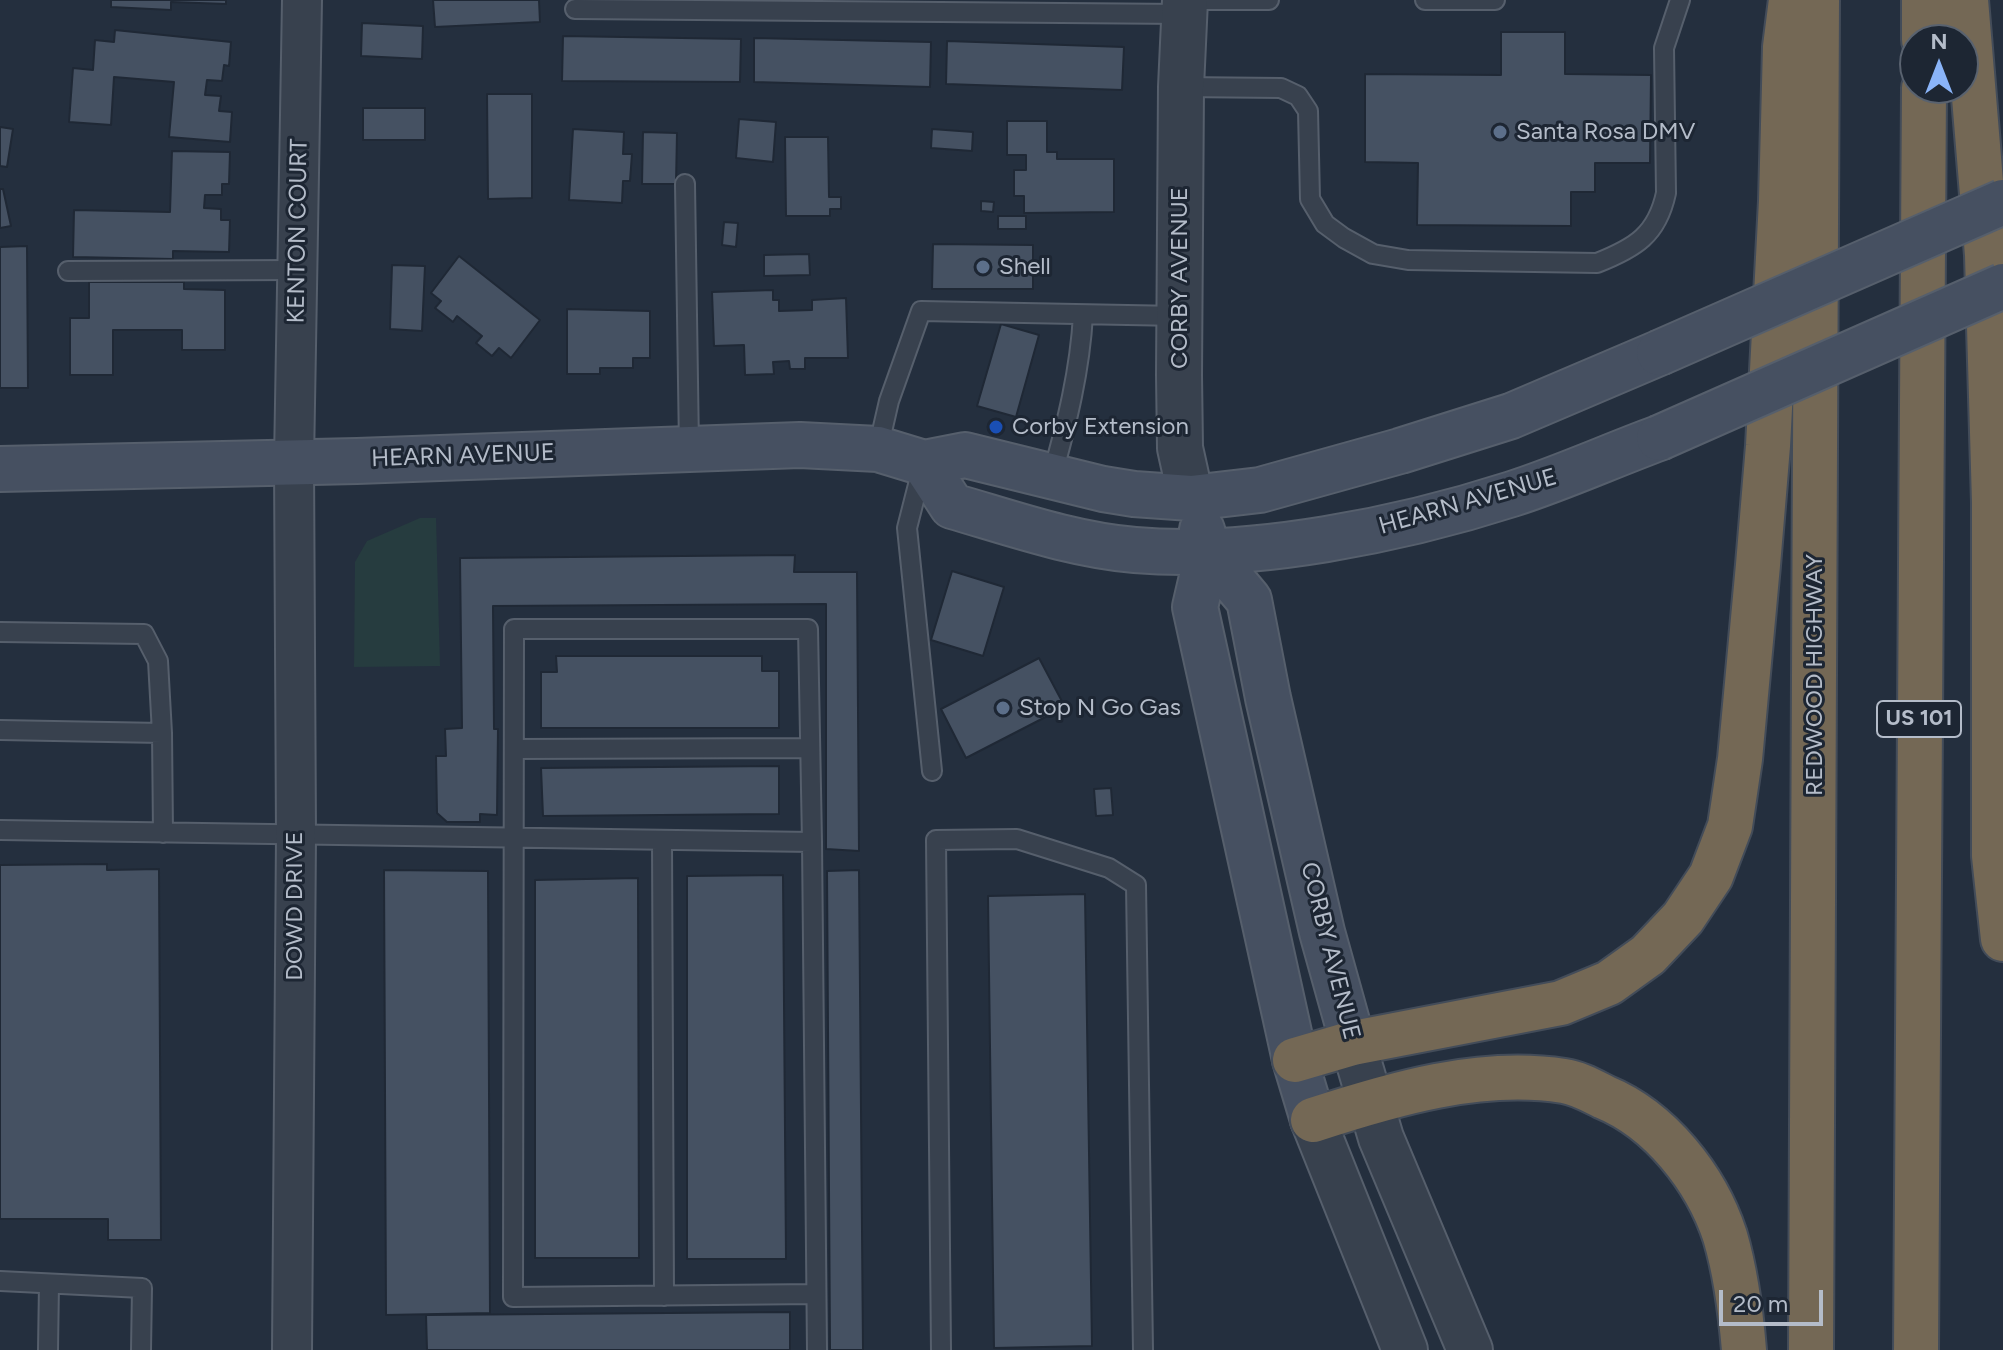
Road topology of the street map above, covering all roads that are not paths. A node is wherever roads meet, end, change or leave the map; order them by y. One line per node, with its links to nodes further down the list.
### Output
1 (302, 0): 17 (street, KENTON COURT)
2 (1269, 0): 10 (lane)
3 (1425, 0): 4 (lane)
4 (1495, 0)
5 (1680, 0): 13 (lane)
6 (1791, 0): 43 (highway)
7 (1817, 0): 62 (highway, REDWOOD HIGHWAY)
8 (1924, 0): 12 (highway)
9 (1966, 0): 42 (highway)
10 (1184, 5): 11 (lane); 13 (street, CORBY AVENUE)
11 (575, 9)
12 (1924, 24)
13 (1181, 87): 21 (street, CORBY AVENUE)
14 (1924, 104): 63 (highway, US 101)
15 (685, 184): 22 (lane)
16 (2003, 202): 28 (main road, HEARN AVENUE, bridge)
17 (297, 270): 18 (lane); 24 (street, KENTON COURT)
18 (68, 271)
19 (2003, 286): 29 (main road, HEARN AVENUE, bridge)
20 (1083, 315): 21 (lane); 23 (lane); 27 (lane)
21 (1179, 316): 28 (street, CORBY AVENUE)
22 (689, 447): 23 (main road, HEARN AVENUE); 24 (main road, HEARN AVENUE)
23 (878, 449): 25 (main road, HEARN AVENUE)
24 (294, 461): 26 (main road, HEARN AVENUE); 38 (street, DOWD DRIVE)
25 (924, 463): 27 (main road, HEARN AVENUE); 29 (main road, HEARN AVENUE); 35 (lane)
26 (0, 469)
27 (1052, 477): 28 (main road, HEARN AVENUE)
28 (1191, 498): 29 (main road, CORBY AVENUE)
29 (1208, 551): 43 (main road, CORBY AVENUE); 44 (main road)
30 (0, 632): 32 (lane)
31 (0, 730): 32 (lane)
32 (162, 733): 37 (lane)
33 (810, 748): 34 (lane); 34 (lane); 41 (lane)
34 (514, 749): 39 (lane)
35 (932, 771)
36 (0, 830): 37 (lane)
37 (163, 833): 38 (lane)
38 (296, 836): 39 (lane); 54 (street, DOWD DRIVE)
39 (513, 839): 40 (lane); 51 (lane)
40 (662, 841): 41 (lane); 51 (lane)
41 (812, 842): 50 (lane)
42 (2003, 939)
43 (1353, 1043): 44 (highway); 45 (street, CORBY AVENUE)
44 (1295, 1060): 46 (main road)
45 (1370, 1101): 46 (highway); 60 (street, CORBY AVENUE); 61 (highway)
46 (1313, 1120): 47 (street)
47 (1375, 1280): 58 (street); 59 (street)
48 (0, 1281): 49 (lane)
49 (49, 1284): 52 (lane); 53 (lane)
50 (816, 1294): 51 (lane); 55 (lane)
51 (664, 1296)
52 (48, 1350)
53 (141, 1350)
54 (292, 1350)
55 (817, 1350)
56 (941, 1350): 57 (lane)
57 (1143, 1350)
58 (1382, 1350)
59 (1405, 1350)
60 (1470, 1350)
61 (1744, 1350)
62 (1811, 1350)
63 (1916, 1350)

